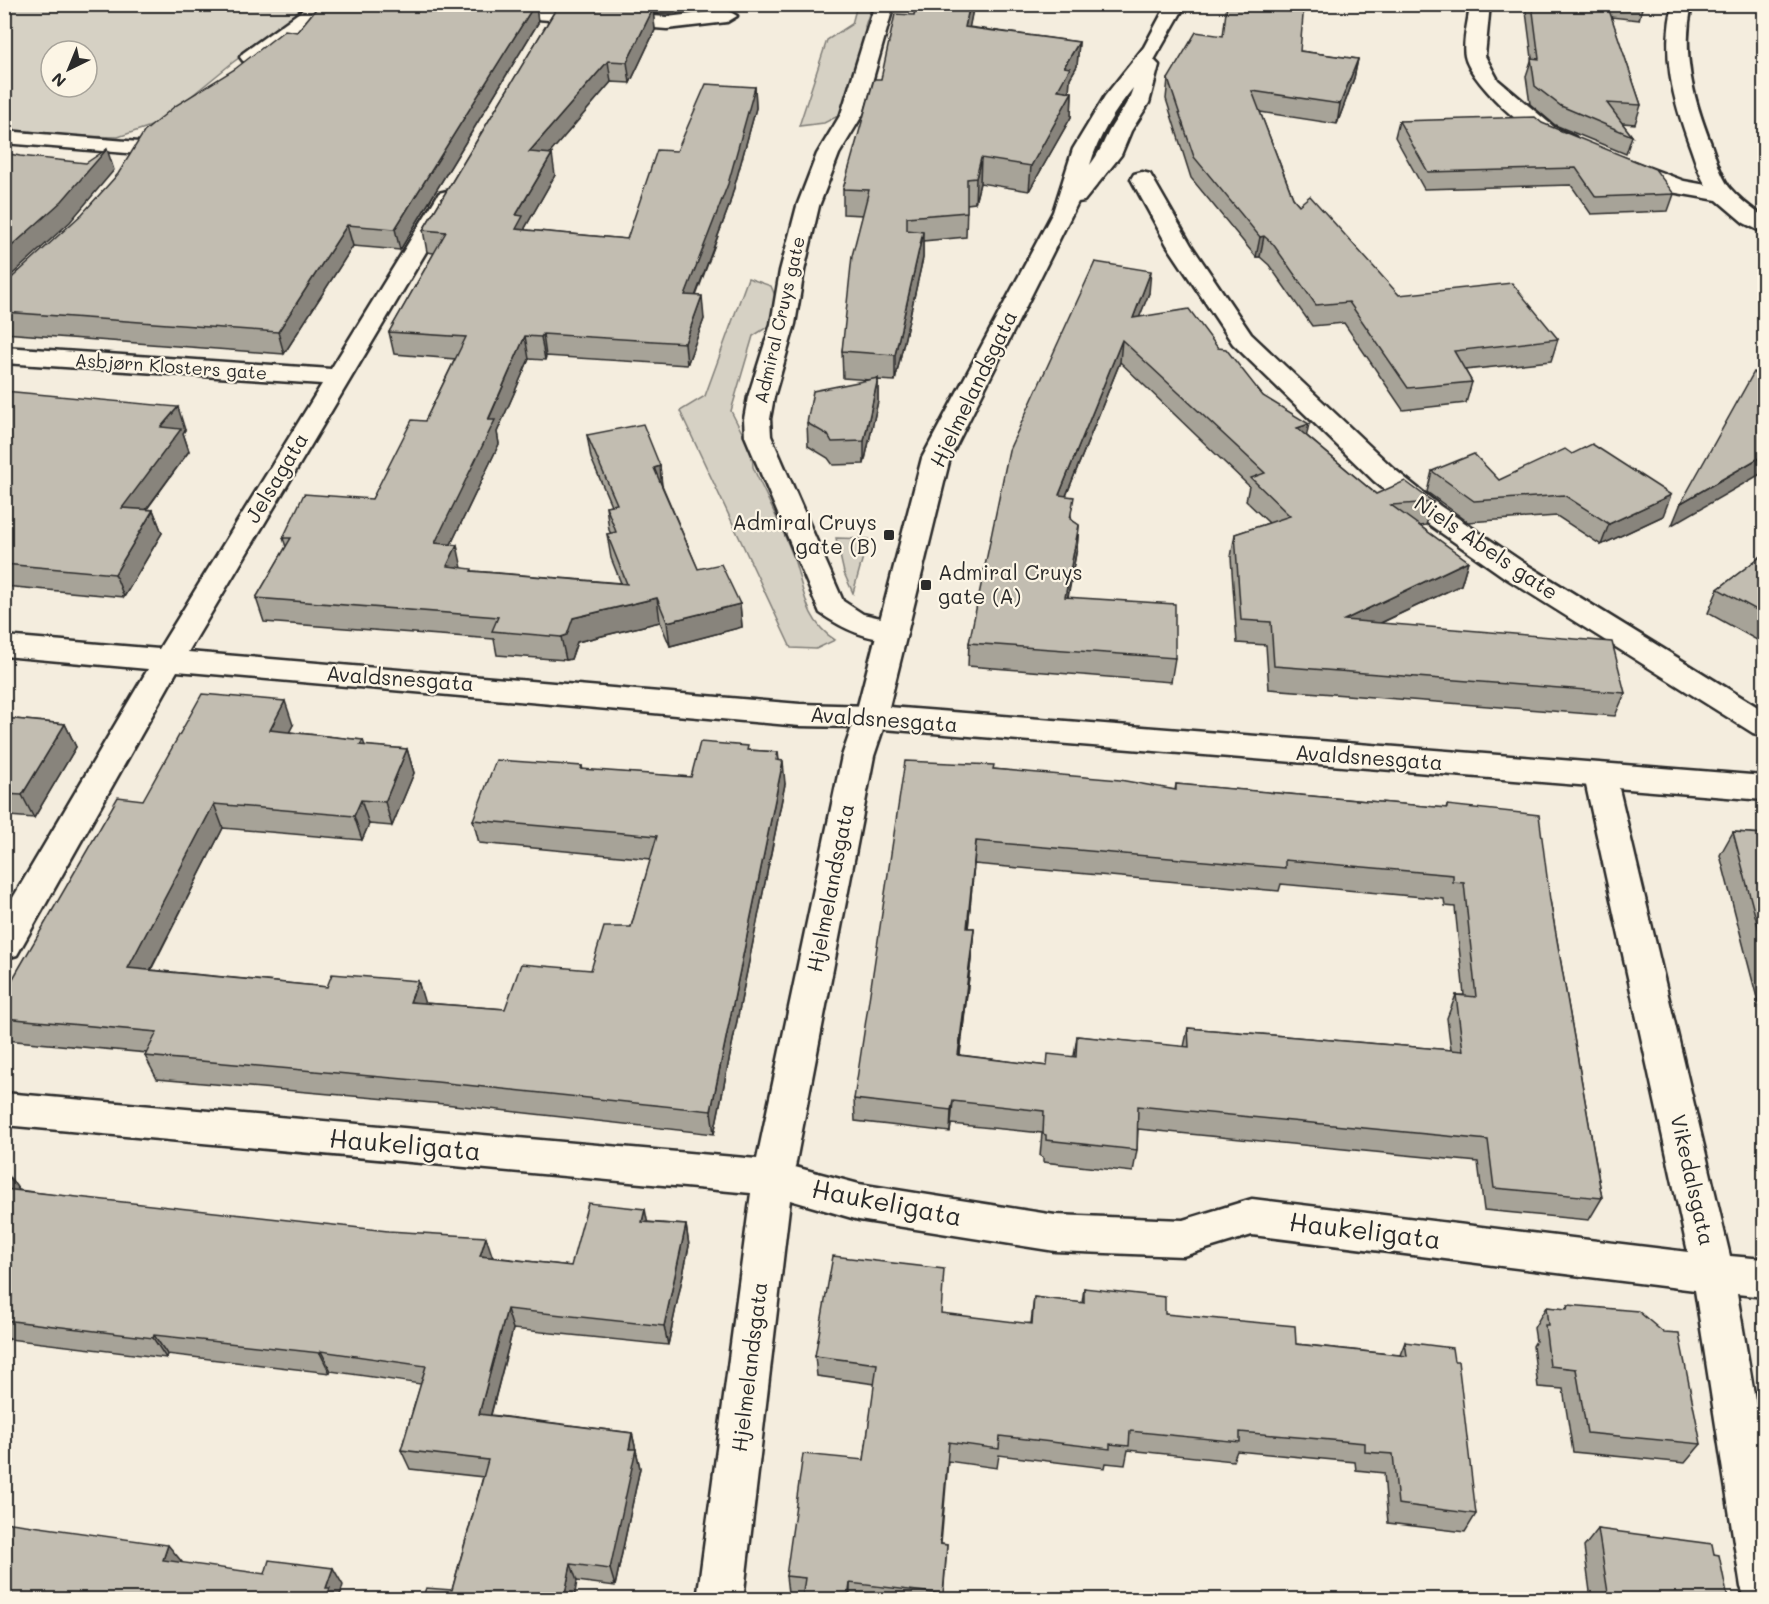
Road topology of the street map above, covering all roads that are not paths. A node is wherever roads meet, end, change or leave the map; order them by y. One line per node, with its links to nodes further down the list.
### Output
1 (324, 4): 10 (street)
2 (885, 4): 21 (street, Admiral Cruys gate)
3 (1177, 4): 21 (street, Hjelmelandsgata)
4 (1480, 4): 13 (street)
5 (1683, 4): 17 (street)
6 (469, 10): 7 (street)
7 (558, 10): 8 (street); 9 (street)
8 (727, 16)
9 (541, 40)
10 (232, 73)
11 (159, 132): 12 (street)
12 (4, 137)
13 (1587, 151)
14 (1608, 159): 17 (street)
15 (1142, 179): 25 (street, Niels Abels gate)
16 (456, 182): 20 (street, Jelsagata)
17 (1724, 195): 18 (street)
18 (1764, 226)
19 (4, 355): 20 (street, Asbjørn Klosters gate)
20 (339, 377): 23 (street, Jelsagata)
21 (892, 630): 24 (street, Hjelmelandsgata)
22 (4, 646): 23 (street, Avaldsnesgata)
23 (168, 660): 24 (street, Avaldsnesgata); 28 (street, Jelsagata)
24 (871, 717): 26 (street, Avaldsnesgata); 30 (street, Hjelmelandsgata)
25 (1764, 725)
26 (1600, 776): 27 (street, Avaldsnesgata); 31 (street, Vikedalsgata)
27 (1764, 788)
28 (4, 945)
29 (4, 1109): 30 (street, Haukeligata)
30 (772, 1178): 31 (street, Haukeligata); 34 (street, Hjelmelandsgata)
31 (1713, 1272): 32 (street, Haukeligata); 33 (street, Vikedalsgata)
32 (1764, 1278)
33 (1764, 1587)
34 (720, 1599)

